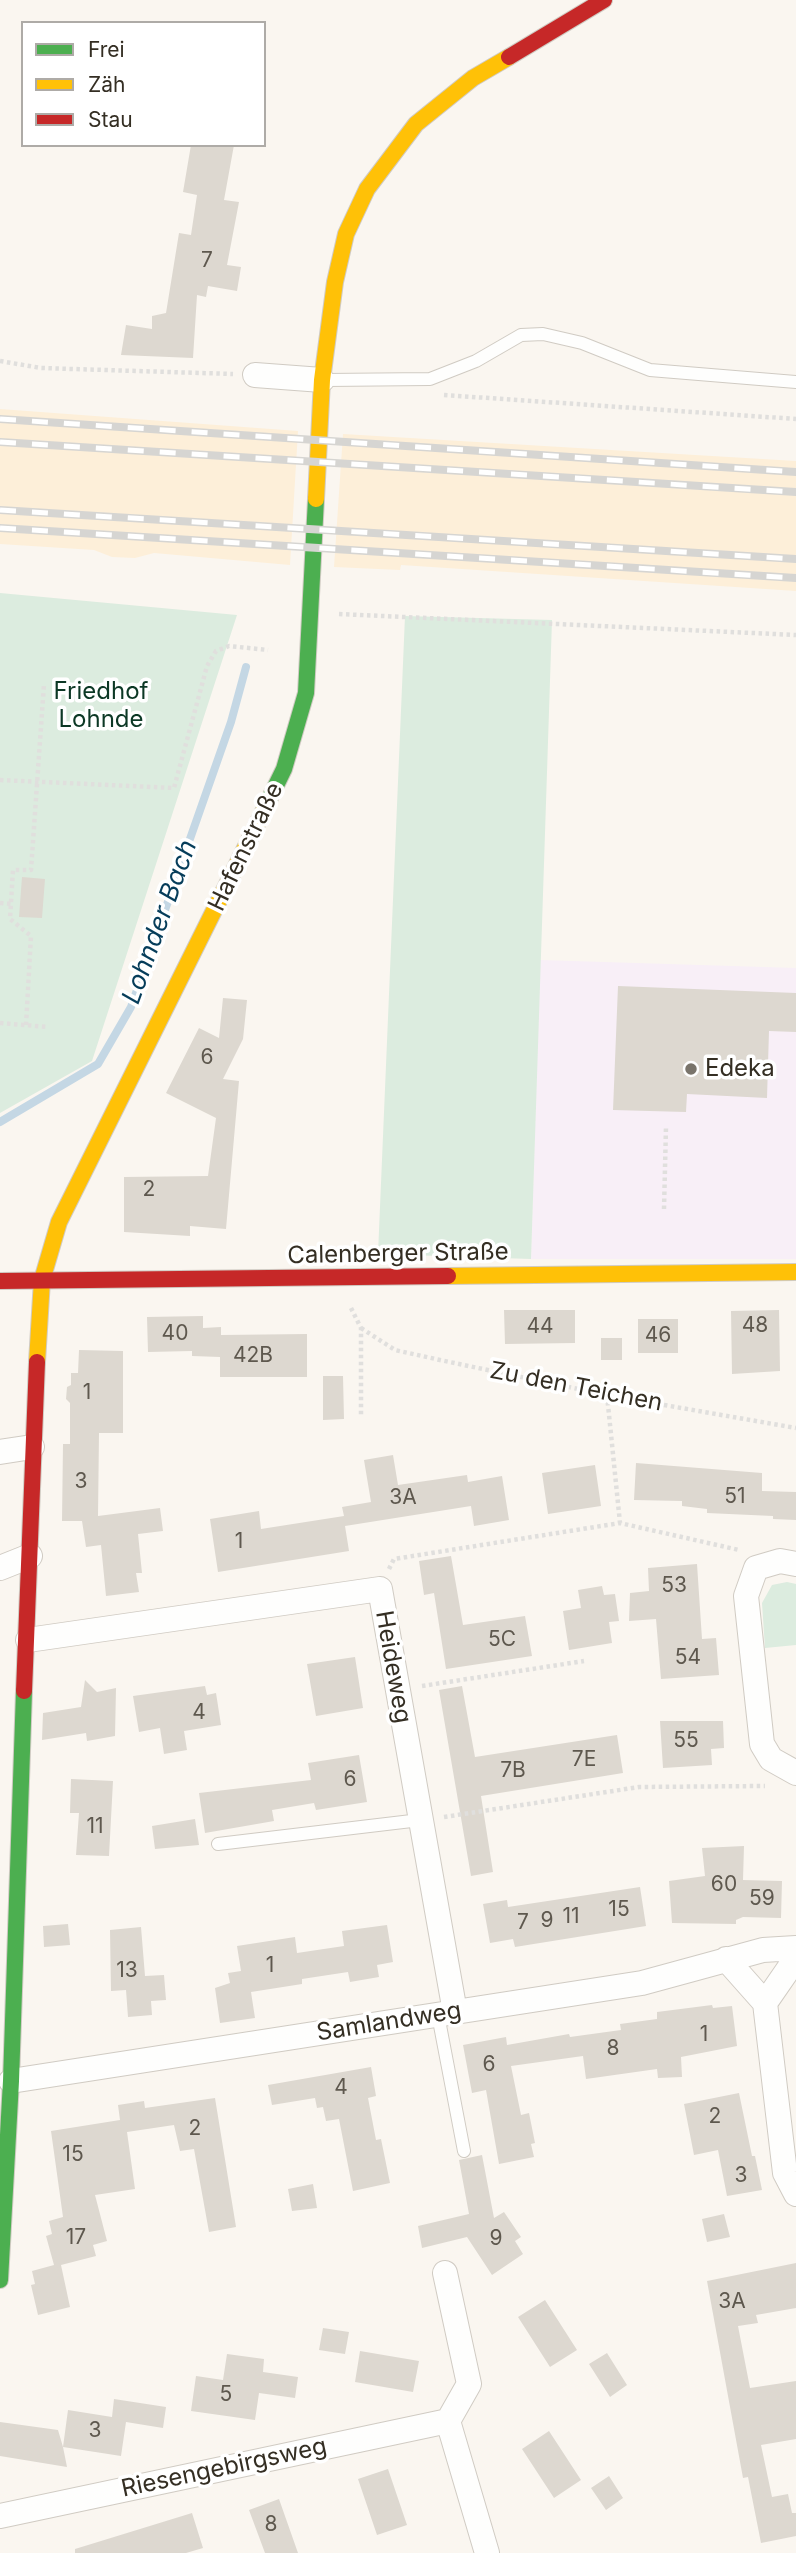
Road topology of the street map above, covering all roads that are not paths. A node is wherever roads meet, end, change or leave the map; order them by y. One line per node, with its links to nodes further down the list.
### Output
1 (604, 0): 3 (street, Hafenstraße)
2 (255, 375): 3 (street)
3 (322, 380): 4 (lane); 6 (street, Hafenstraße)
4 (796, 382)
5 (796, 1272): 6 (street, Calenberger Straße)
6 (41, 1280): 7 (street, Calenberger Straße); 8 (street, Hafenstraße)
7 (0, 1281)
8 (32, 1447): 9 (street); 10 (street, Hafenstraße)
9 (0, 1452)
10 (30, 1556): 12 (street); 13 (street, Hafenstraße)
11 (796, 1564): 14 (street)
12 (0, 1567)
13 (28, 1640): 15 (street, Heideweg); 22 (street, Hafenstraße)
14 (795, 1773)
15 (420, 1820): 16 (lane); 21 (street, Heideweg)
16 (218, 1844)
17 (796, 1948): 19 (street, Samlandweg)
18 (796, 1958): 20 (street)
19 (726, 1959): 20 (street); 21 (street, Samlandweg)
20 (765, 2003): 24 (street)
21 (446, 2013): 22 (street, Samlandweg); 23 (lane)
22 (11, 2081): 26 (street, Hafenstraße)
23 (464, 2151)
24 (796, 2194)
25 (444, 2273): 27 (street)
26 (0, 2280)
27 (448, 2421): 28 (street, Riesengebirgsweg); 29 (street)
28 (0, 2516)
29 (487, 2553)

